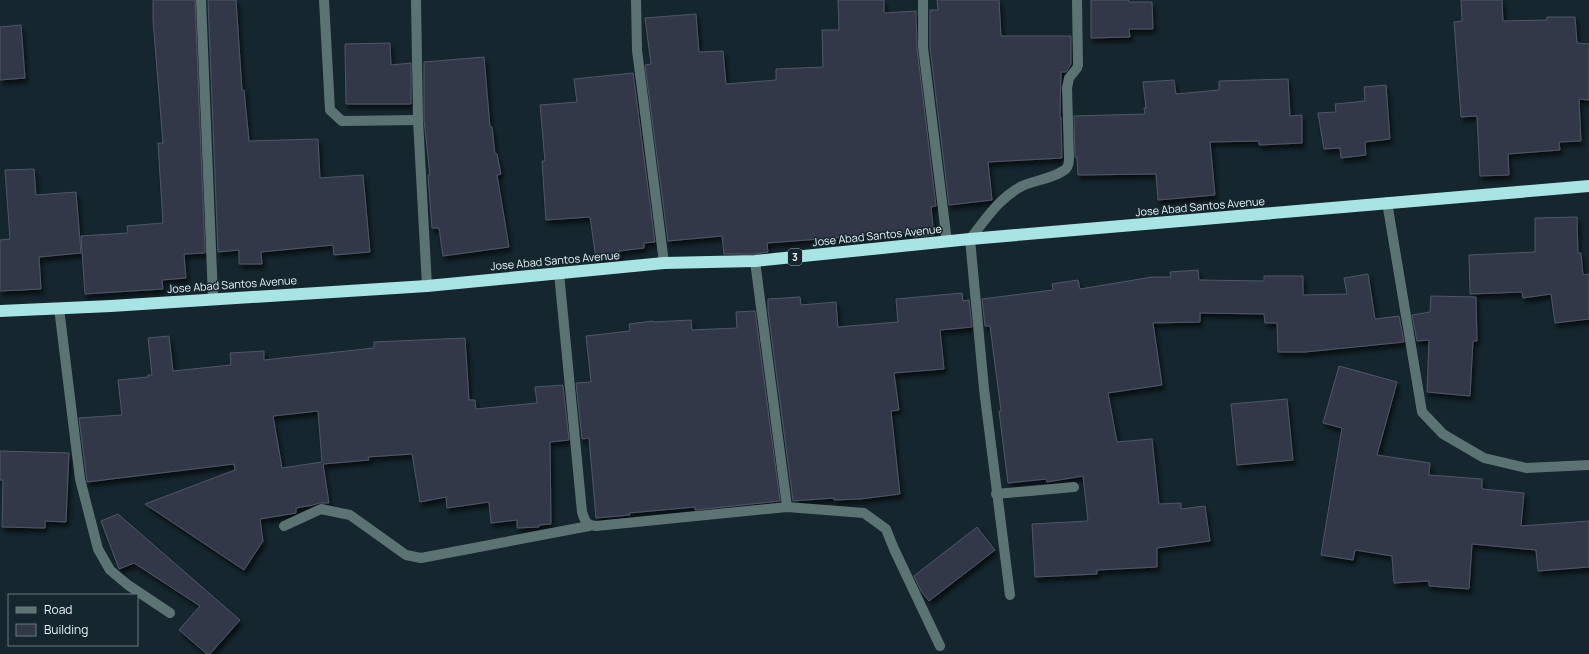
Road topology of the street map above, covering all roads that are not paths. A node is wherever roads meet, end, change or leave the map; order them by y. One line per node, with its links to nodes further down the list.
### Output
1 (201, 0): 16 (street)
2 (324, 0): 7 (street)
3 (416, 0): 7 (street)
4 (636, 0): 13 (street)
5 (923, 0): 11 (street)
6 (1077, 0): 10 (street)
7 (418, 120): 15 (street)
8 (1589, 186): 9 (highway, Jose Abad Santos Avenue / 3)
9 (1387, 202): 10 (highway, Jose Abad Santos Avenue / 3); 19 (street)
10 (970, 239): 11 (highway, Jose Abad Santos Avenue / 3); 21 (street)
11 (947, 242): 12 (highway, Jose Abad Santos Avenue / 3)
12 (756, 261): 13 (highway, Jose Abad Santos Avenue / 3); 22 (street)
13 (664, 263): 14 (highway, Jose Abad Santos Avenue / 3)
14 (559, 273): 15 (highway, Jose Abad Santos Avenue / 3); 24 (street)
15 (427, 286): 16 (highway, Jose Abad Santos Avenue / 3)
16 (213, 298): 17 (highway, Jose Abad Santos Avenue / 3)
17 (59, 308): 18 (highway, Jose Abad Santos Avenue / 3); 26 (street)
18 (0, 310)
19 (1589, 465)
20 (1074, 487): 21 (street)
21 (996, 494): 25 (street)
22 (787, 506): 24 (street); 27 (street)
23 (284, 526): 24 (street)
24 (589, 526)
25 (1010, 595)
26 (170, 613)
27 (940, 646)

